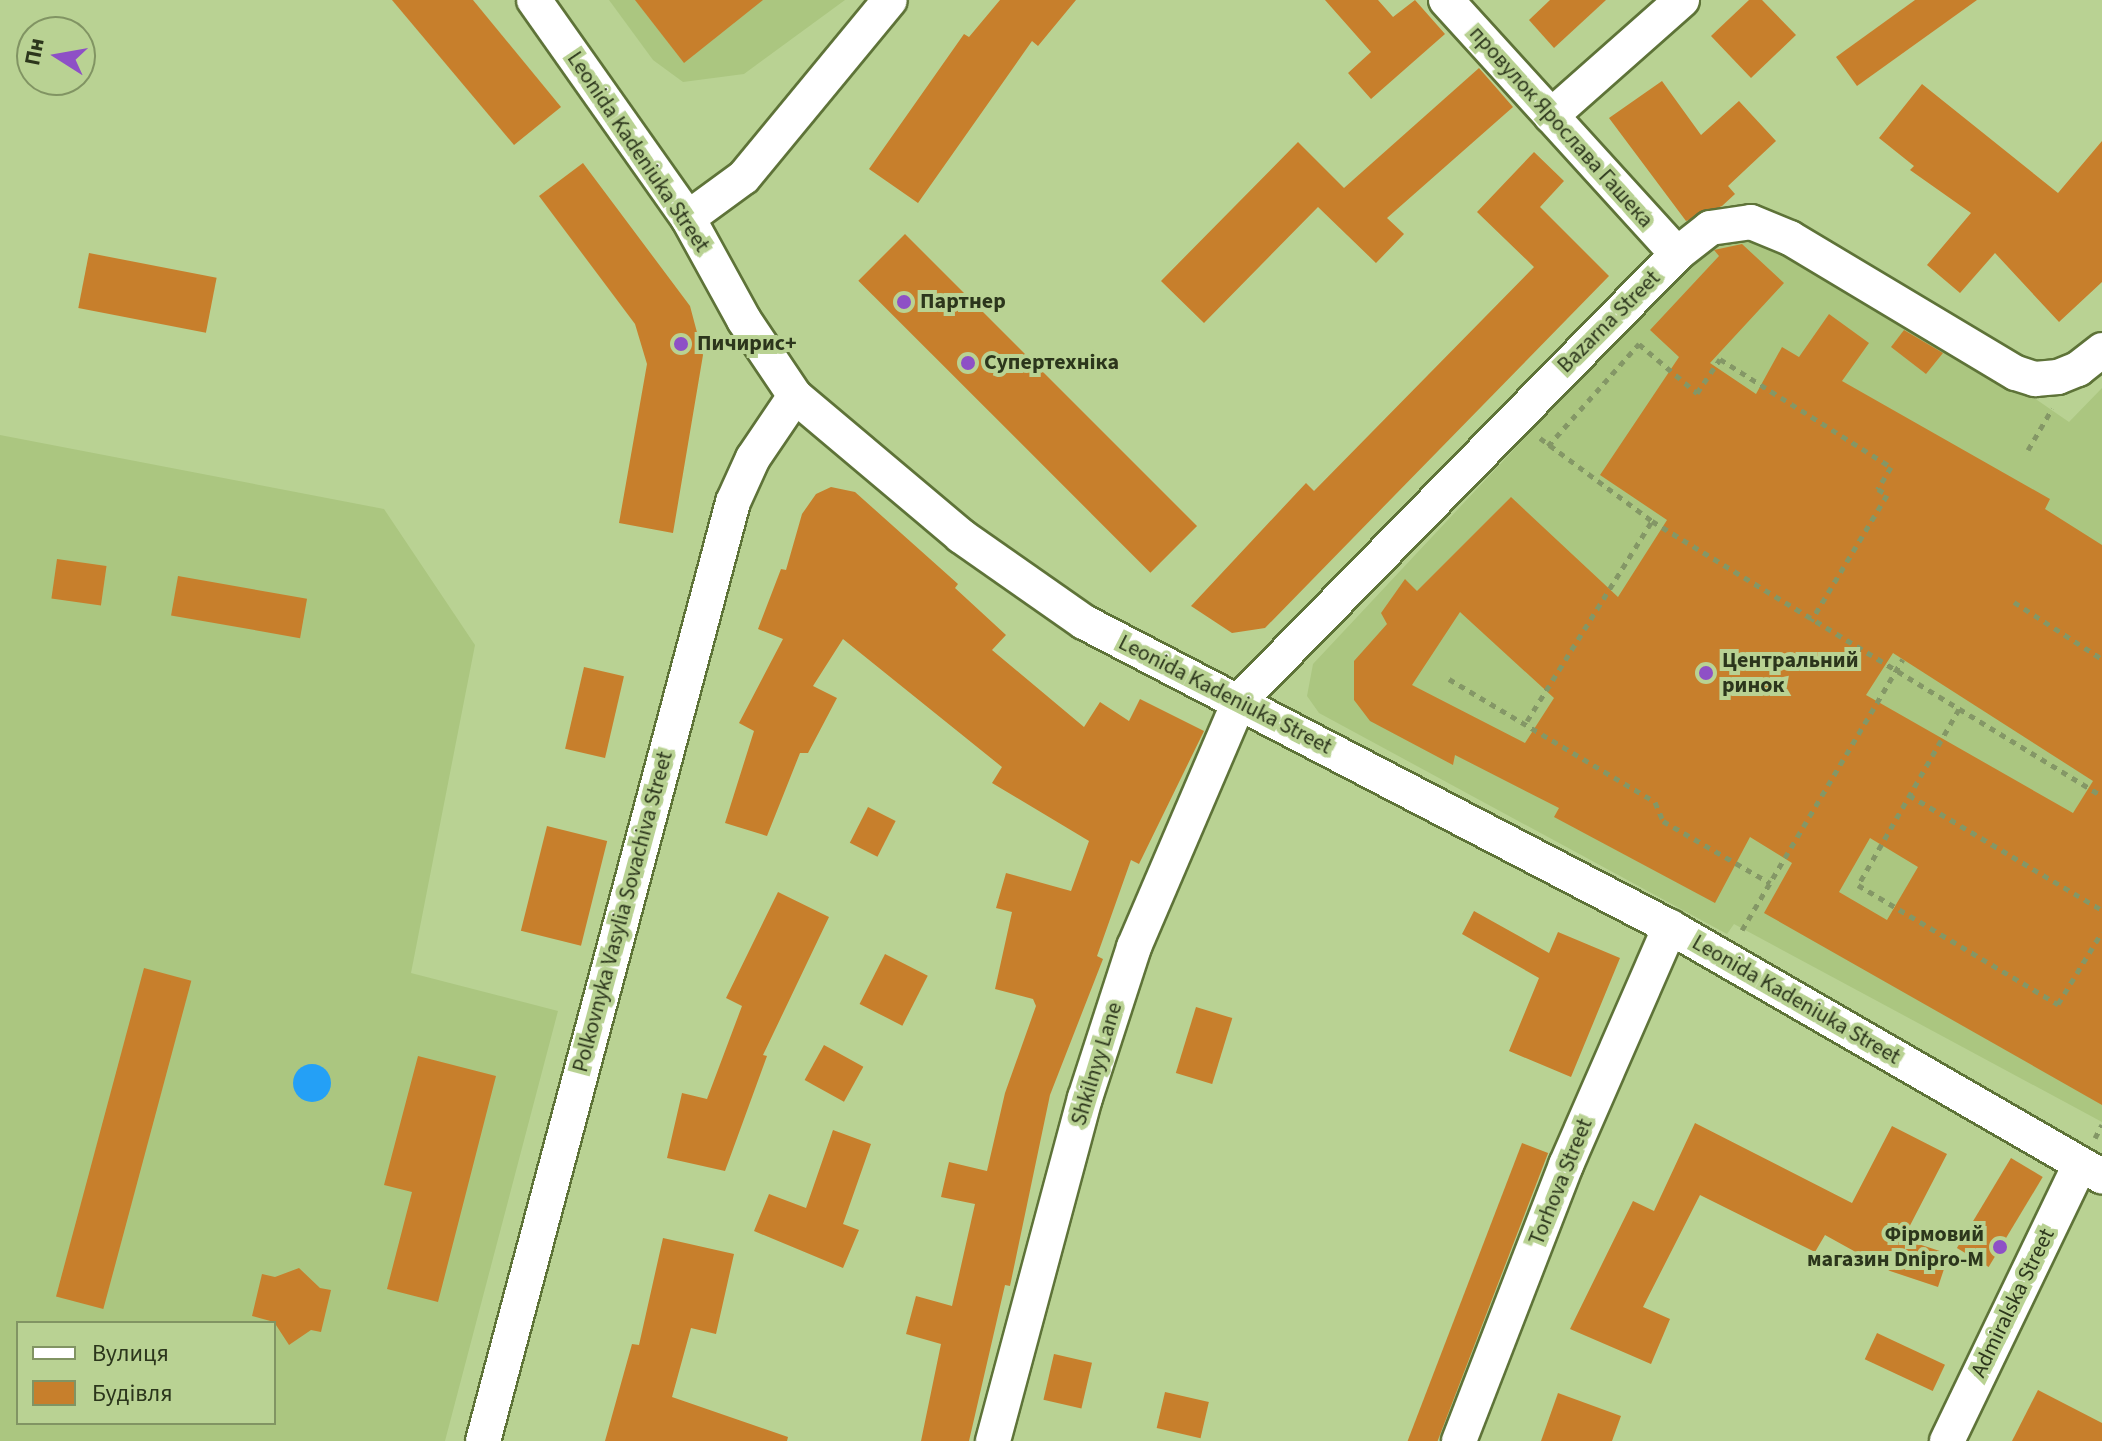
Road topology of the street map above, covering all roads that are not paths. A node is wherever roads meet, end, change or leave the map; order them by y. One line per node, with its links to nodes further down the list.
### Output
1 (534, 0): 6 (street, Leonida Kadeniuka Street)
2 (890, 0): 6 (street)
3 (1446, 0): 5 (street, провулок Ярослава Гашека)
4 (1682, 0): 5 (street)
5 (1551, 116): 7 (street, провулок Ярослава Гашека)
6 (688, 218): 9 (street, Leonida Kadeniuka Street)
7 (1677, 254): 8 (street, Bazarna Street); 10 (street, Bazarna Street)
8 (2102, 350)
9 (795, 396): 10 (street, Leonida Kadeniuka Street); 13 (street, Polkovnyka Vasylia Sovachiva Street)
10 (1240, 700): 11 (street, Leonida Kadeniuka Street); 14 (street, Shkilnyy Lane)
11 (1670, 927): 12 (street, Leonida Kadeniuka Street); 15 (street, Torhova Street)
12 (2091, 1170): 16 (street, Admiralska Street)
13 (483, 1441)
14 (993, 1441)
15 (1459, 1441)
16 (1947, 1441)

